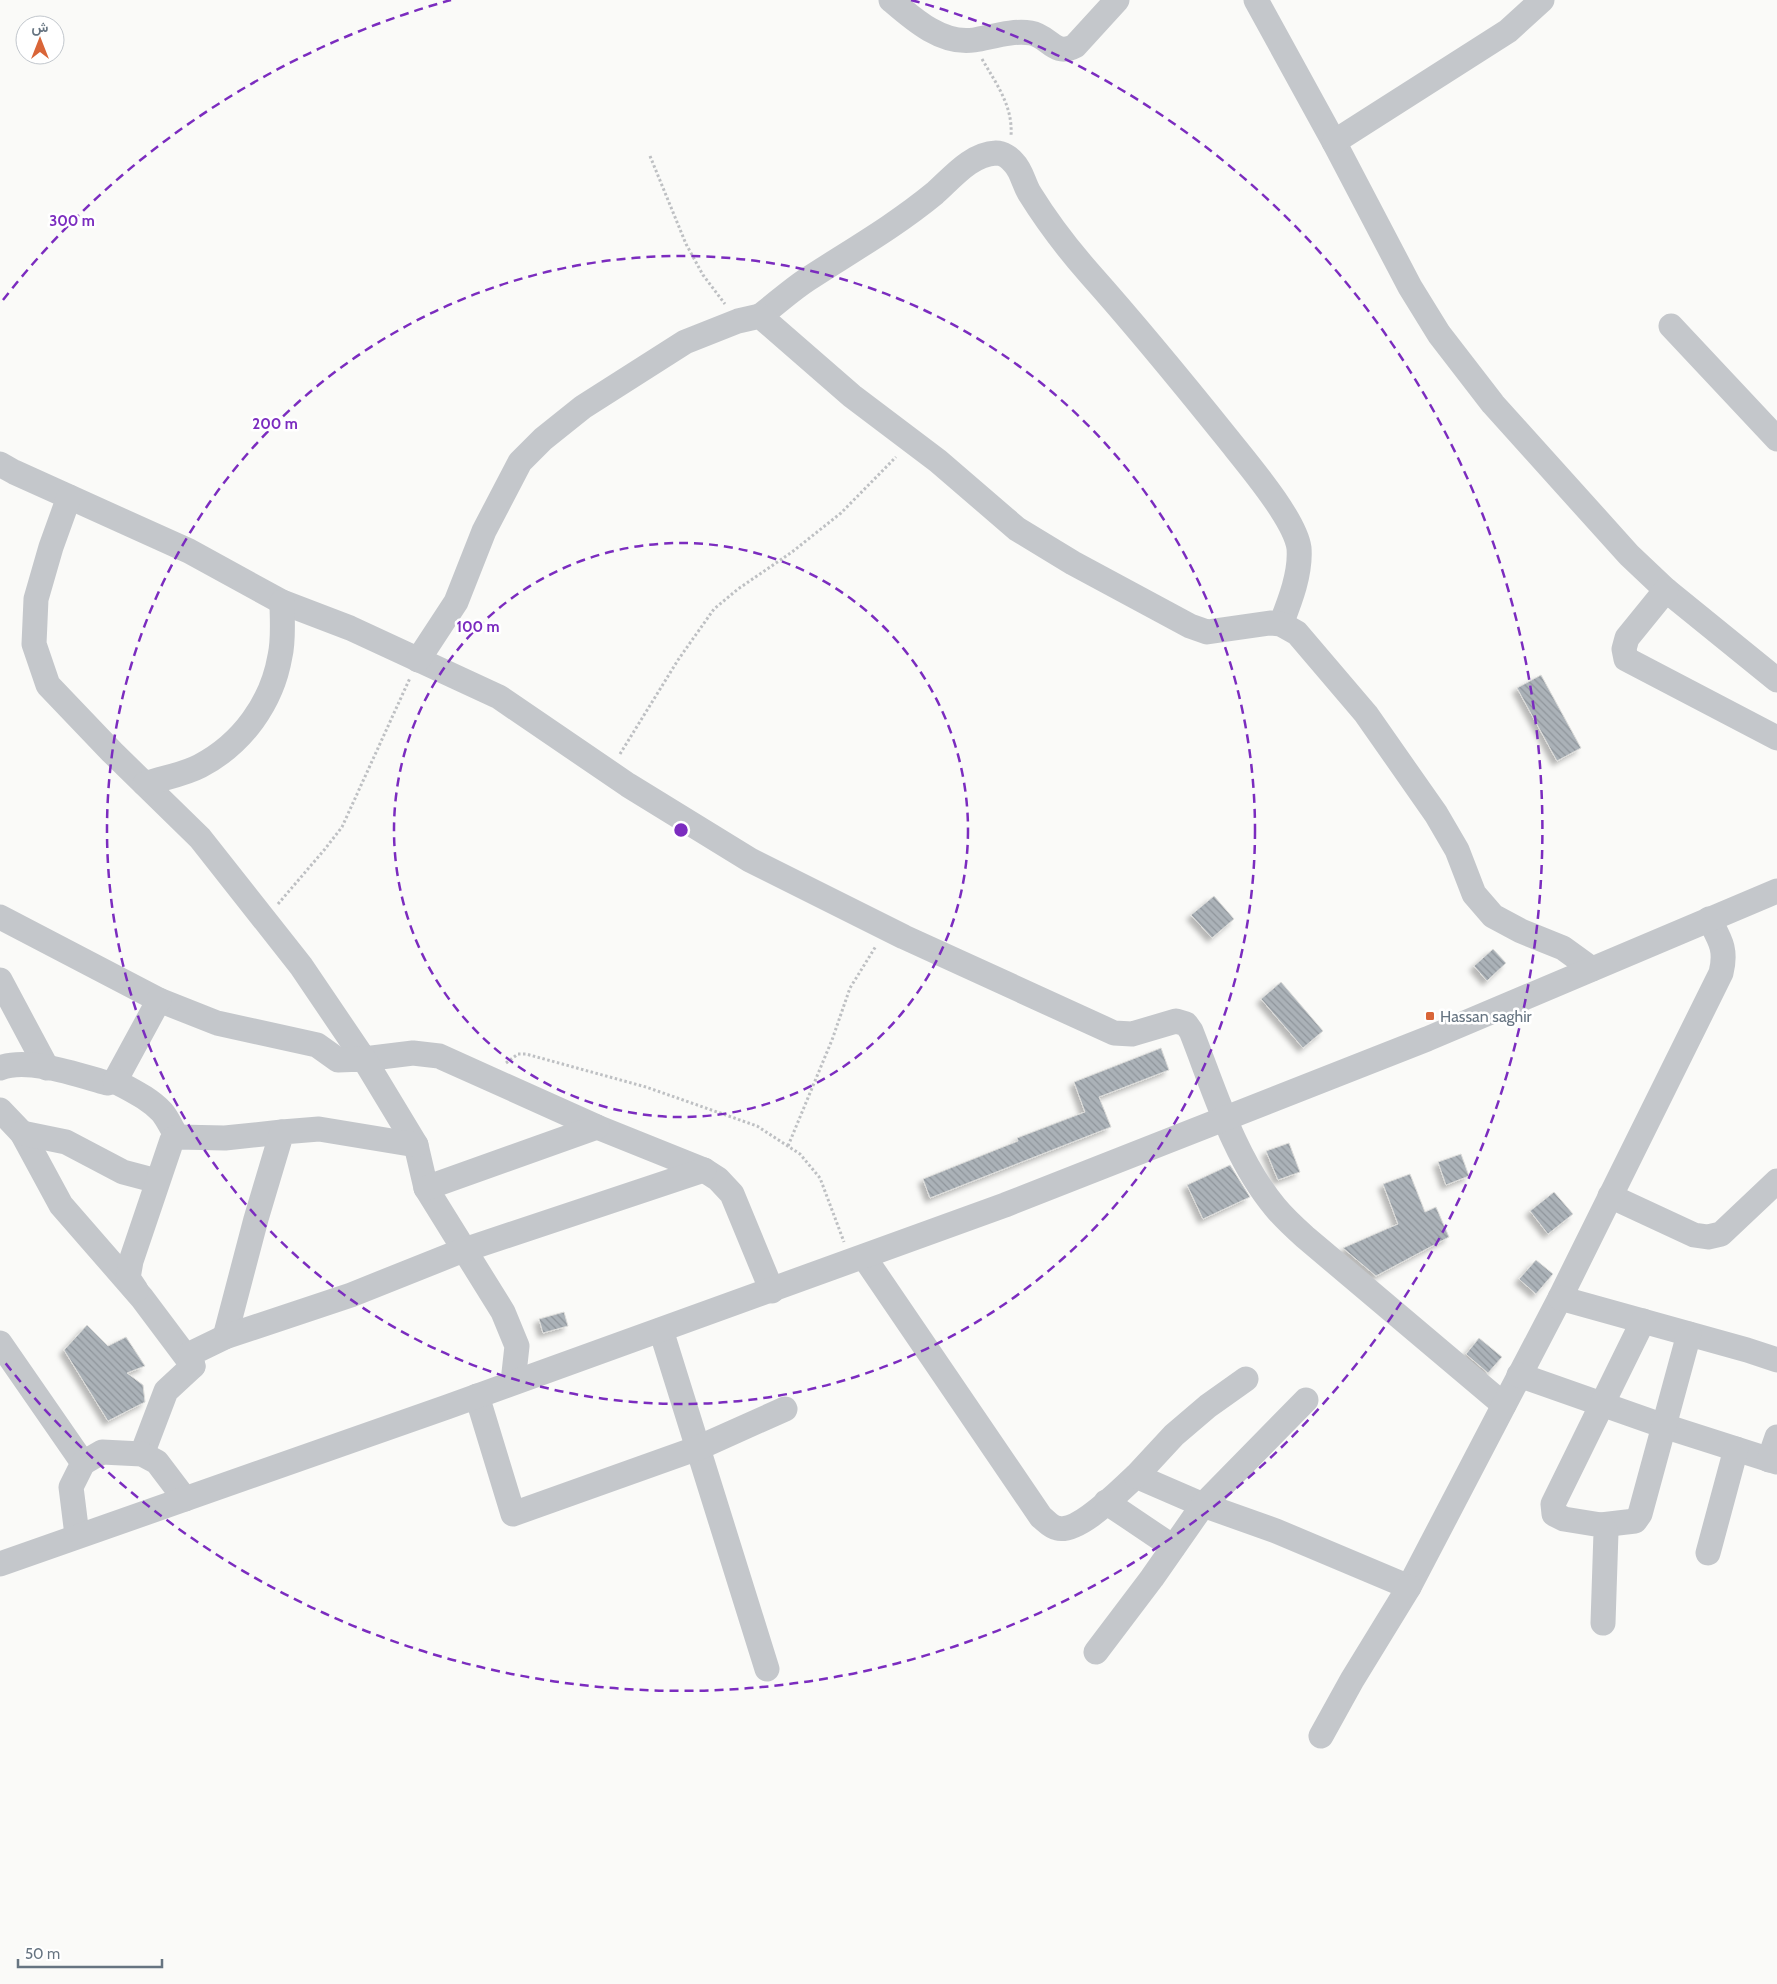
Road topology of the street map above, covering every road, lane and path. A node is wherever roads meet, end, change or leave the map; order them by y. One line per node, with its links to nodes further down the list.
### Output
1 (891, 0): 5 (street)
2 (1117, 0): 5 (street)
3 (1256, 0): 6 (street)
4 (1542, 0): 6 (street)
5 (971, 40): 8 (path)
6 (1334, 142): 15 (street)
7 (650, 156): 9 (path)
8 (1009, 159): 9 (street); 17 (street)
9 (749, 318): 12 (street); 18 (street)
10 (1671, 326): 11 (street)
11 (1777, 439)
12 (912, 441): 17 (street); 21 (path)
13 (0, 464): 14 (street)
14 (69, 497): 16 (street); 22 (street)
15 (1666, 590): 19 (street); 20 (street)
16 (282, 602): 18 (street); 22 (street)
17 (1281, 624): 28 (street)
18 (418, 660): 21 (street); 25 (path)
19 (1777, 680)
20 (1777, 738)
21 (609, 772): 27 (street)
22 (144, 784): 25 (street)
23 (1777, 891): 26 (street)
24 (0, 917): 30 (street)
25 (265, 920): 31 (street)
26 (1709, 920): 28 (street); 48 (street)
27 (886, 928): 37 (street); 43 (path)
28 (1592, 969): 37 (street)
29 (0, 980): 33 (street)
30 (159, 1000): 31 (street); 35 (street)
31 (364, 1059): 34 (street); 42 (street)
32 (0, 1068): 33 (street)
33 (47, 1068): 35 (street)
34 (492, 1081): 38 (street); 43 (path)
35 (115, 1082): 41 (street)
36 (0, 1110): 40 (street)
37 (1225, 1119): 50 (street); 67 (street)
38 (598, 1127): 44 (street); 47 (street)
39 (282, 1132): 41 (street); 42 (street); 57 (street)
40 (22, 1133): 45 (street); 52 (street)
41 (177, 1137): 45 (street)
42 (416, 1145): 47 (street)
43 (788, 1146): 50 (path)
44 (704, 1170): 49 (street); 51 (street)
45 (157, 1181): 52 (street)
46 (1777, 1181): 48 (street)
47 (426, 1188): 49 (street)
48 (1610, 1196): 53 (street)
49 (466, 1248): 57 (street); 63 (street)
50 (858, 1259): 51 (street); 77 (street)
51 (772, 1290): 55 (street)
52 (142, 1298): 60 (street)
53 (1560, 1298): 54 (street); 61 (street)
54 (1643, 1321): 56 (street); 66 (street)
55 (661, 1330): 63 (street); 70 (street)
56 (1688, 1334): 59 (street); 69 (street)
57 (225, 1337): 60 (street)
58 (0, 1343): 74 (street)
59 (1777, 1360)
60 (192, 1366): 73 (street)
61 (1519, 1375): 66 (street); 67 (street)
62 (1246, 1379): 75 (street)
63 (513, 1382): 64 (street)
64 (477, 1396): 70 (street); 76 (street)
65 (1306, 1400): 78 (street)
66 (1604, 1404): 69 (street); 79 (street)
67 (1504, 1405): 84 (street)
68 (785, 1409): 70 (street)
69 (1664, 1426): 71 (street); 79 (street)
70 (698, 1448): 87 (street)
71 (1736, 1449): 72 (street); 82 (street)
72 (1774, 1453)
73 (142, 1454): 74 (street); 76 (street)
74 (83, 1463): 80 (street)
75 (1136, 1476): 77 (street); 78 (street)
76 (185, 1499): 80 (street)
77 (1106, 1502): 81 (street)
78 (1203, 1505): 81 (street); 84 (street)
79 (1601, 1525): 85 (street)
80 (77, 1535): 83 (street)
81 (1173, 1547): 86 (street)
82 (1708, 1553)
83 (0, 1564)
84 (1409, 1586): 88 (street)
85 (1603, 1623)
86 (1096, 1652)
87 (768, 1669)
88 (1321, 1736)

